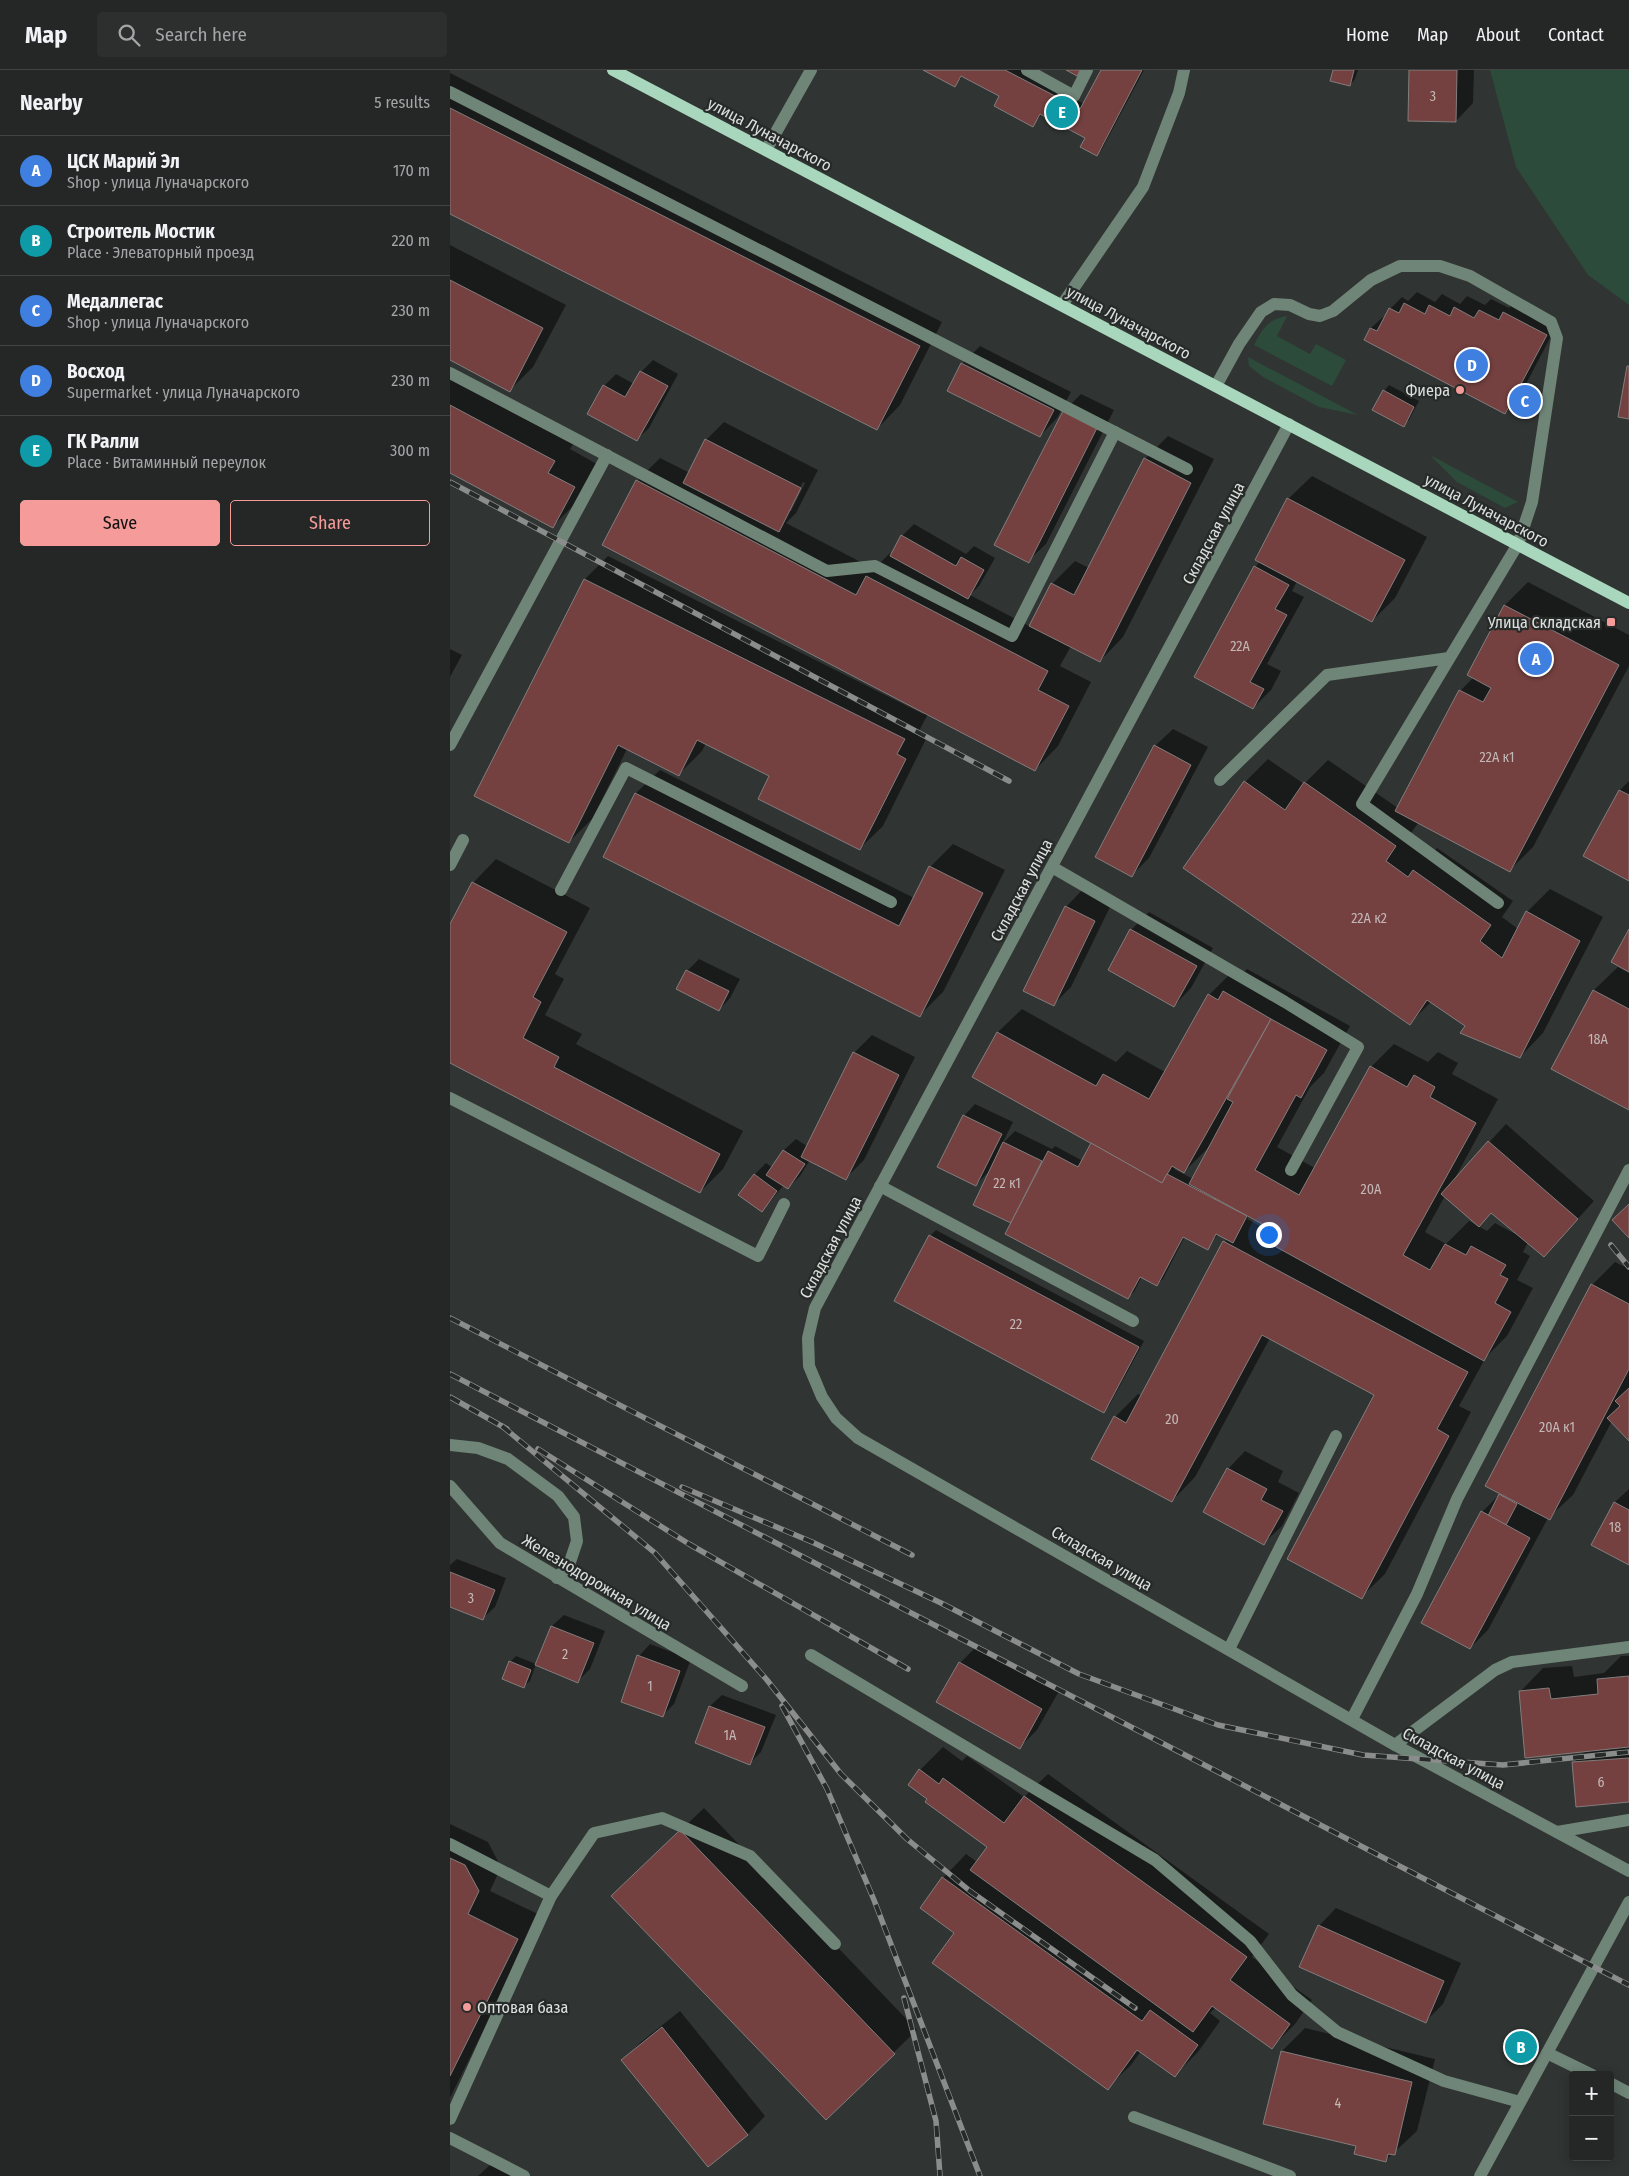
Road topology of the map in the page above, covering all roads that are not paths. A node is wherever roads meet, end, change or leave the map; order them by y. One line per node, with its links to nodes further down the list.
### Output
1 (613, 70): 7 (main road, улица Луначарского)
2 (810, 70): 7 (street)
3 (1027, 70): 4 (street)
4 (1087, 70)
5 (1184, 70): 8 (street)
6 (450, 92): 12 (street)
7 (766, 150): 8 (main road, улица Луначарского)
8 (1062, 305): 10 (main road, улица Луначарского)
9 (450, 373): 13 (street)
10 (1216, 386): 11 (main road, улица Луначарского); 15 (street)
11 (1289, 424): 15 (main road, улица Луначарского); 22 (street, Складская улица)
12 (1115, 432): 13 (street); 14 (street)
13 (607, 456): 18 (street)
14 (1187, 469)
15 (1518, 544): 16 (main road, улица Луначарского); 17 (street)
16 (1629, 603)
17 (1450, 658): 19 (street); 25 (street)
18 (450, 745)
19 (1220, 780)
20 (463, 840): 21 (street)
21 (450, 865)
22 (1052, 866): 27 (street); 29 (street, Складская улица)
23 (561, 890): 24 (street)
24 (890, 902)
25 (1498, 903)
26 (450, 1098): 30 (street)
27 (1290, 1170)
28 (1629, 1170): 40 (street)
29 (880, 1186): 31 (street); 37 (street, Складская улица)
30 (784, 1204)
31 (1133, 1321)
32 (1336, 1436): 37 (street)
33 (450, 1445): 35 (street)
34 (450, 1486): 35 (street, Железнодорожная улица)
35 (557, 1578): 39 (street, Железнодорожная улица)
36 (1629, 1648): 41 (street)
37 (1229, 1649): 40 (street, Складская улица)
38 (811, 1655): 53 (street)
39 (742, 1686)
40 (1352, 1720): 41 (street, Складская улица)
41 (1395, 1745): 43 (street, Складская улица)
42 (1629, 1820): 43 (street)
43 (1556, 1832): 45 (street, Складская улица)
44 (450, 1844): 46 (street)
45 (1629, 1871)
46 (551, 1896): 48 (street); 55 (street)
47 (1629, 1902): 49 (street)
48 (835, 1944)
49 (1547, 2053): 50 (street); 53 (street)
50 (1584, 2071)
51 (1614, 2086): 52 (street)
52 (1629, 2093)
53 (1520, 2102): 59 (street)
54 (1134, 2117): 58 (street)
55 (450, 2119)
56 (450, 2138): 57 (street)
57 (524, 2176)
58 (1290, 2176)
59 (1481, 2176)

